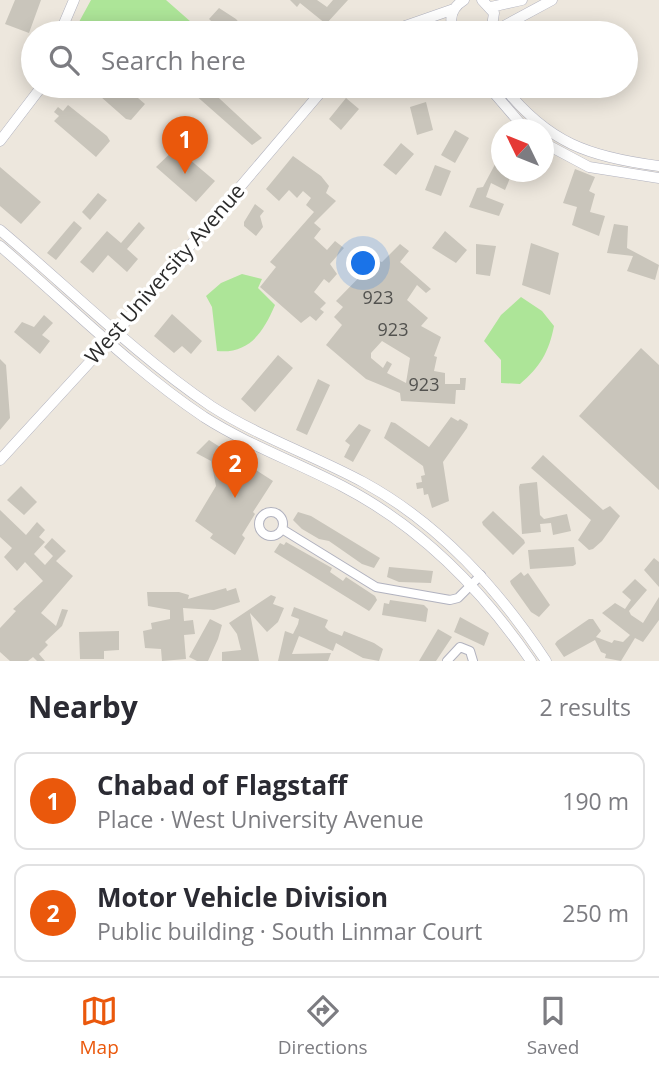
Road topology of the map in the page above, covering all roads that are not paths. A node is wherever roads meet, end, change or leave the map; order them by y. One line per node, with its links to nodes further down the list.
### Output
1 (74, 0): 6 (street)
2 (522, 0): 4 (street)
3 (552, 0): 10 (street)
4 (486, 2): 9 (street)
5 (459, 3): 7 (street); 8 (street)
6 (65, 21)
7 (415, 21)
8 (456, 21)
9 (495, 21)
10 (513, 21)
11 (33, 98): 16 (street)
12 (316, 98): 22 (street, West University Avenue)
13 (498, 98): 15 (street)
14 (515, 98): 18 (street)
15 (516, 119)
16 (0, 141)
17 (554, 149): 19 (street)
18 (659, 166)
19 (659, 178)
20 (0, 230): 22 (street)
21 (0, 246): 23 (street)
22 (117, 331): 23 (street, West University Avenue); 26 (street)
23 (108, 341): 24 (street, West University Avenue); 27 (street)
24 (0, 460)
25 (282, 529): 27 (street)
26 (481, 575): 27 (street); 31 (street)
27 (472, 584): 30 (street)
28 (447, 661): 29 (street)
29 (473, 661)
30 (531, 661)
31 (547, 661)

